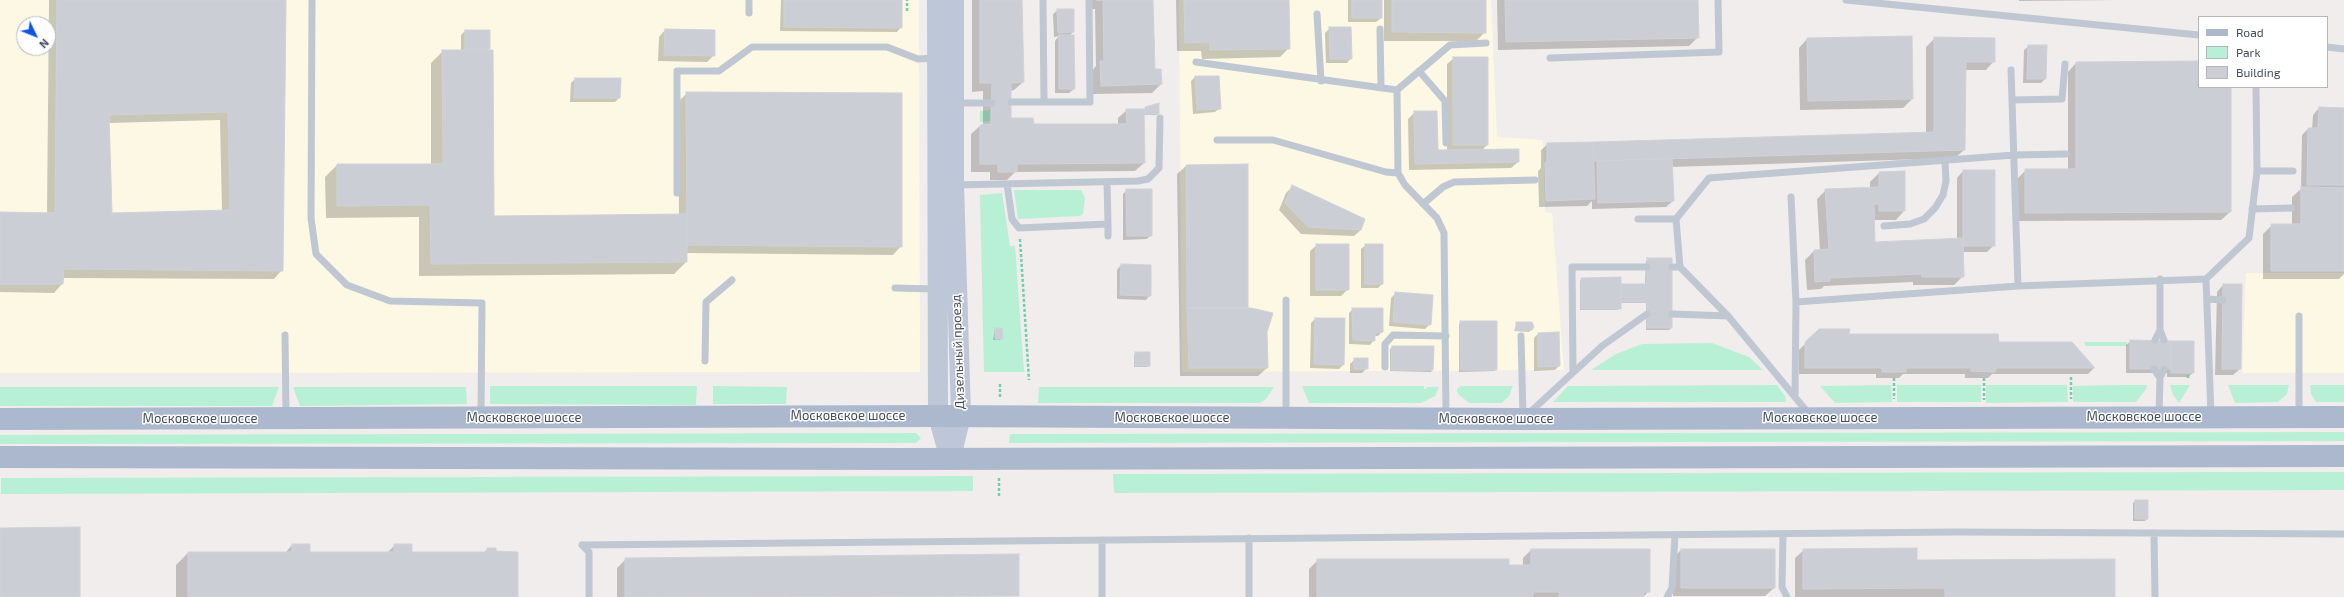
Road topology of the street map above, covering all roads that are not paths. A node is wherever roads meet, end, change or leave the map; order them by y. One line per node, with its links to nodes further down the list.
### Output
1 (312, 0): 91 (lane)
2 (749, 0): 9 (lane)
3 (938, 0): 16 (street, Дизельный проезд)
4 (954, 0): 29 (street, Дизельный проезд)
5 (1043, 0): 28 (lane)
6 (1089, 0): 28 (lane)
7 (1718, 0): 17 (lane)
8 (1846, 0): 12 (lane)
9 (749, 13)
10 (1317, 14): 22 (lane)
11 (1380, 29): 23 (lane)
12 (2198, 35)
13 (1486, 43): 21 (lane)
14 (2328, 47): 15 (lane)
15 (2344, 49)
16 (938, 58): 44 (lane); 62 (street, Дизельный проезд)
17 (1550, 58)
18 (1196, 62): 22 (lane)
19 (2064, 64): 26 (lane)
20 (2012, 70): 26 (lane)
21 (1419, 71): 25 (lane); 33 (lane)
22 (1321, 81): 23 (lane)
23 (1381, 88): 25 (lane)
24 (2256, 88): 37 (lane)
25 (1398, 90): 39 (lane)
26 (2012, 100): 35 (lane)
27 (1010, 102): 28 (lane)
28 (1044, 102)
29 (955, 103): 30 (lane); 43 (street, Дизельный проезд)
30 (992, 103)
31 (1160, 118): 41 (lane)
32 (1216, 140): 39 (lane)
33 (1446, 143)
34 (2066, 154): 35 (lane)
35 (2014, 155): 36 (lane); 60 (lane)
36 (1945, 161): 50 (lane); 52 (lane)
37 (2257, 171): 38 (lane); 48 (lane)
38 (2293, 171)
39 (1398, 173): 46 (lane)
40 (1535, 180): 46 (lane)
41 (1107, 182): 42 (lane); 51 (lane)
42 (1007, 184): 43 (lane); 51 (lane)
43 (954, 185): 85 (street, Дизельный проезд)
44 (677, 193)
45 (1791, 197): 66 (lane)
46 (1423, 204): 73 (lane)
47 (2291, 208): 48 (lane)
48 (2252, 209): 58 (lane)
49 (1638, 219): 50 (lane)
50 (1676, 219): 56 (lane)
51 (1108, 224): 53 (lane)
52 (1884, 226)
53 (1108, 236)
54 (1647, 267): 81 (lane)
55 (1672, 267): 56 (lane)
56 (1680, 267): 69 (lane)
57 (2160, 279): 58 (lane); 60 (lane); 71 (lane)
58 (2206, 279): 63 (lane)
59 (732, 280): 77 (lane)
60 (2018, 286): 66 (lane)
61 (895, 288): 62 (lane)
62 (937, 289): 84 (street, Дизельный проезд)
63 (2207, 299): 65 (lane); 87 (lane)
64 (1286, 300): 92 (lane)
65 (2223, 300)
66 (1796, 302): 83 (lane)
67 (1647, 314): 81 (lane)
68 (1672, 314): 69 (lane)
69 (1728, 316): 83 (lane)
70 (2299, 316): 88 (lane)
71 (2160, 330): 75 (lane); 76 (lane)
72 (285, 335): 90 (lane)
73 (1446, 336): 78 (lane); 93 (lane)
74 (1521, 336): 96 (lane)
75 (2155, 340)
76 (2164, 340)
77 (705, 361)
78 (1385, 367)
79 (2154, 369): 82 (lane)
80 (2164, 369): 82 (lane)
81 (1573, 371): 96 (lane)
82 (2160, 378): 94 (lane)
83 (1795, 397): 86 (lane)
84 (938, 416): 85 (main road, Московское шоссе); 91 (main road, Московское шоссе); 99 (street, Дизельный проезд)
85 (961, 416): 92 (main road, Московское шоссе); 99 (street, Дизельный проезд)
86 (1812, 417): 94 (main road, Московское шоссе); 96 (main road, Московское шоссе)
87 (2211, 417): 88 (main road, Московское шоссе); 94 (main road, Московское шоссе)
88 (2299, 417): 89 (main road, Московское шоссе)
89 (2344, 417)
90 (286, 418): 91 (main road, Московское шоссе); 95 (main road, Московское шоссе)
91 (481, 418)
92 (1286, 418): 93 (main road, Московское шоссе)
93 (1446, 418): 96 (main road, Московское шоссе)
94 (2159, 418)
95 (0, 419)
96 (1523, 419)
97 (2344, 456): 99 (main road)
98 (0, 458): 99 (main road)
99 (950, 459)
100 (2154, 533): 101 (lane); 102 (lane); 111 (lane)
101 (1783, 534): 103 (lane); 110 (lane)
102 (2344, 534)
103 (1675, 535): 104 (lane); 109 (lane)
104 (1249, 538): 105 (lane); 108 (lane)
105 (1102, 540): 106 (lane); 107 (lane)
106 (589, 597)
107 (1102, 597)
108 (1249, 597)
109 (1667, 597)
110 (1787, 597)
111 (2155, 597)

